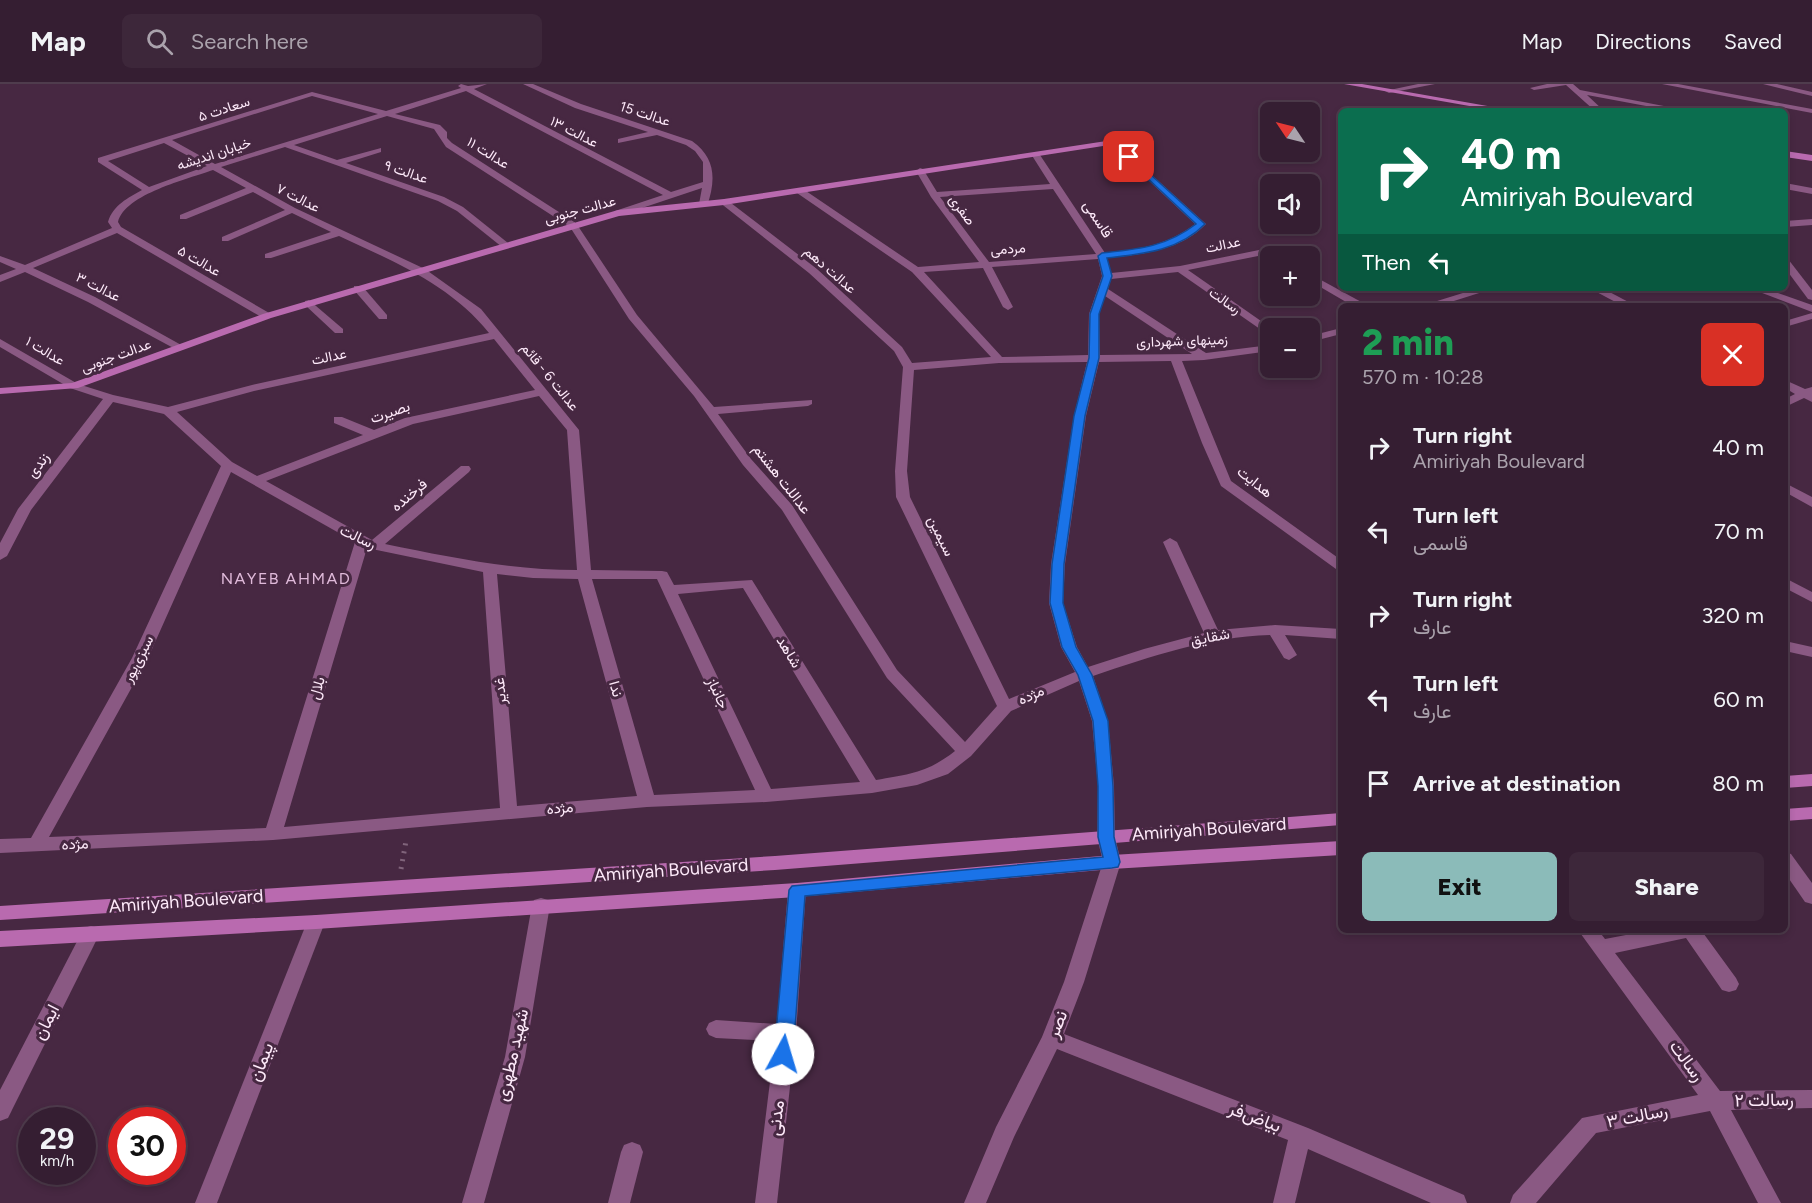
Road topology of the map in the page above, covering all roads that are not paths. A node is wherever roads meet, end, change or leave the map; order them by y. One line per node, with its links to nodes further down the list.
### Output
1 (483, 84): 9 (street, خیابان اندیشه)
2 (527, 84): 19 (street, عدالت 15)
3 (1348, 84): 11 (street)
4 (1431, 84): 11 (street)
5 (1563, 84): 10 (street)
6 (1569, 84): 12 (street)
7 (1666, 84): 17 (street)
8 (1767, 84): 13 (street)
9 (462, 86): 18 (street, خیابان اندیشه); 39 (street, عدالت ۱۳)
10 (1534, 88)
11 (1389, 91): 14 (street)
12 (1580, 92): 15 (street); 16 (street)
13 (1812, 94)
14 (1494, 108)
15 (1597, 108)
16 (1669, 108)
17 (1812, 111)
18 (389, 114): 20 (street, سعادت ۵); 23 (street, خیابان اندیشه); 47 (street, عدالت ۱۱)
19 (657, 132): 21 (street); 31 (street, عدالت 15)
20 (167, 141): 29 (street, عدالت ۷); 35 (street, سعادت ۵)
21 (621, 141)
22 (1113, 142): 25 (street, عدالت جنوبی); 54 (street, مردمی)
23 (286, 145): 28 (street, عدالت ۹); 29 (street, خیابان اندیشه)
24 (378, 150): 28 (street)
25 (1035, 154): 30 (street, عدالت جنوبی); 32 (street, قاسمی)
26 (1788, 154): 27 (street)
27 (1812, 158)
28 (337, 163): 51 (street, عدالت ۹)
29 (213, 167): 34 (street, عدالت ۷); 35 (street, خیابان اندیشه)
30 (920, 171): 36 (street, عدالت جنوبی); 38 (street, صفری)
31 (705, 184): 39 (street); 41 (street, عدالت 15)
32 (1056, 186): 38 (street); 54 (street, قاسمی)
33 (1788, 187): 37 (street)
34 (252, 189): 42 (street, عدالت ۷); 44 (street)
35 (147, 190): 48 (street, خیابان اندیشه)
36 (800, 190): 40 (street, عدالت جنوبی); 62 (street)
37 (1812, 191)
38 (934, 195): 58 (street, صفری)
39 (672, 196): 43 (street)
40 (724, 202): 41 (street, عدالت جنوبی); 97 (street, عدالت دهم)
41 (704, 204): 43 (street, عدالت جنوبی)
42 (292, 210): 49 (street, عدالت ۷); 50 (street)
43 (618, 213): 47 (street, عدالت جنوبی)
44 (183, 217)
45 (1812, 222): 46 (street)
46 (1788, 224)
47 (573, 225): 51 (street, عدالت جنوبی); 107 (street, عداللت هشتم)
48 (118, 229): 59 (street); 81 (street, عدالت ۵)
49 (337, 232): 53 (street); 63 (street, عدالت ۷)
50 (225, 238)
51 (505, 245): 63 (street, عدالت جنوبی)
52 (1260, 253): 60 (street, عدالت)
53 (268, 256)
54 (1102, 256): 58 (street, مردمی); 64 (street, قاسمی)
55 (0, 259): 59 (street, عدالت ۳)
56 (1788, 263): 61 (street)
57 (1788, 264): 73 (street)
58 (986, 265): 62 (street, مردمی); 79 (street, صفری)
59 (26, 268): 65 (street); 91 (street, عدالت ۳)
60 (1180, 269): 64 (street, عدالت); 85 (street, رسالت)
61 (1801, 269)
62 (916, 270): 96 (street)
63 (421, 271): 67 (street, عدالت جنوبی); 88 (street, عدالت 6 - قائم)
64 (1107, 276): 68 (street, قاسمی)
65 (0, 279)
66 (1320, 283): 75 (street)
67 (358, 288): 74 (street, عدالت جنوبی); 83 (street)
68 (1103, 290): 93 (street); 94 (street, قاسمی)
69 (1479, 291): 72 (street)
70 (1600, 291): 78 (street)
71 (1762, 291): 80 (street)
72 (1458, 297): 76 (street); 77 (street)
73 (1812, 297)
74 (309, 303): 81 (street, عدالت جنوبی); 86 (street)
75 (1356, 303)
76 (1437, 303)
77 (1469, 303)
78 (1625, 303)
79 (1008, 307)
80 (1812, 309)
81 (267, 316): 91 (street, عدالت جنوبی)
82 (1812, 316): 84 (street)
83 (383, 317)
84 (1788, 323)
85 (1260, 326)
86 (339, 331)
87 (1338, 331): 89 (street)
88 (496, 335): 101 (street, عدالت 6 - قائم); 106 (street, عدالت)
89 (1320, 336)
90 (0, 342): 99 (street, عدالت ۱)
91 (179, 348): 99 (street, عدالت جنوبی)
92 (1260, 349): 93 (street, زمینهای شهرداری)
93 (1204, 357): 95 (street, زمینهای شهرداری)
94 (1094, 358): 95 (street, زمینهای شهرداری); 96 (street, زمینهای شهرداری); 130 (street, قاسمی)
95 (1175, 358): 118 (street, هدایت)
96 (999, 360): 97 (street, زمینهای شهرداری)
97 (909, 367): 131 (street, سیمین)
98 (1788, 384): 102 (street)
99 (74, 386): 100 (street, عدالت جنوبی); 103 (street, رسالت)
100 (0, 391)
101 (542, 392): 109 (street, بصیرت); 120 (street, عدالت 6 - قائم)
102 (1810, 394): 105 (street)
103 (110, 398): 106 (street, رسالت); 117 (street, زندی)
104 (808, 402): 107 (street)
105 (1788, 403)
106 (168, 411): 110 (street, رسالت)
107 (712, 411): 132 (street, عداللت هشتم)
108 (338, 420): 109 (street)
109 (374, 435): 112 (street, بصیرت)
110 (228, 465): 112 (street, رسالت); 145 (street, سبزی‌پور)
111 (465, 469): 116 (street, فرخنده)
112 (255, 481): 116 (street, رسالت)
113 (1788, 490): 114 (street)
114 (1812, 502)
115 (1170, 542): 126 (street)
116 (368, 544): 119 (street, رسالت); 142 (street, بلال)
117 (0, 556)
118 (1338, 564)
119 (490, 569): 120 (street, رسالت); 138 (street, غدیر)
120 (584, 576): 122 (street, رسالت); 137 (street, ندا)
121 (1788, 584): 123 (street)
122 (670, 590): 135 (street, شاهد); 136 (street, جانباز)
123 (1812, 598)
124 (1275, 630): 125 (street, شقایق); 126 (street, شقایق); 129 (street)
125 (1338, 634)
126 (1213, 635): 130 (street, شقایق)
127 (1788, 647): 128 (street)
128 (1812, 652)
129 (1289, 655)
130 (1085, 675): 131 (street, مژده); 143 (street, قاسمی)
131 (1005, 707): 132 (street, مژده)
132 (965, 752): 135 (street, مژده)
133 (1812, 780): 134 (street)
134 (1788, 782)
135 (872, 787): 136 (street, مژده)
136 (766, 796): 137 (street, مژده)
137 (647, 801): 138 (street, مژده)
138 (509, 813): 142 (street, مژده)
139 (1812, 813): 140 (street)
140 (1788, 815)
141 (1338, 819): 143 (street, Amiriyah Boulevard)
142 (273, 834): 145 (street, مژده)
143 (1106, 837): 147 (street); 152 (street, Amiriyah Boulevard)
144 (0, 846): 145 (street, مژده)
145 (35, 846)
146 (1338, 848): 147 (street, Amiriyah Boulevard)
147 (1112, 862): 149 (street, Amiriyah Boulevard); 163 (street, نصر)
148 (1788, 863): 150 (street)
149 (797, 890): 151 (street, Amiriyah Boulevard); 162 (street, مدنی)
150 (1812, 897)
151 (541, 905): 153 (street, Amiriyah Boulevard); 170 (street, شهید مطهری)
152 (0, 913)
153 (316, 922): 154 (street, Amiriyah Boulevard); 169 (street, پیمان)
154 (91, 933): 158 (street, Amiriyah Boulevard); 166 (street, ایمان)
155 (1589, 933): 159 (street, رسالت)
156 (1675, 933): 159 (street)
157 (1692, 933): 160 (street)
158 (0, 939)
159 (1600, 948): 165 (street, رسالت)
160 (1730, 984)
161 (716, 1029): 162 (street)
162 (786, 1033): 172 (street, مدنی)
163 (1052, 1038): 167 (street, بیاض‌فر); 173 (street, نصر)
164 (1812, 1100): 165 (street, رسالت ۲)
165 (1715, 1101): 176 (street, رسالت ۳); 177 (street, رسالت)
166 (0, 1111)
167 (1300, 1135): 174 (street); 175 (street, بیاض‌فر)
168 (632, 1152): 171 (street)
169 (206, 1203)
170 (473, 1203)
171 (619, 1203)
172 (766, 1203)
173 (975, 1203)
174 (1284, 1203)
175 (1456, 1203)
176 (1521, 1203)
177 (1770, 1203)

